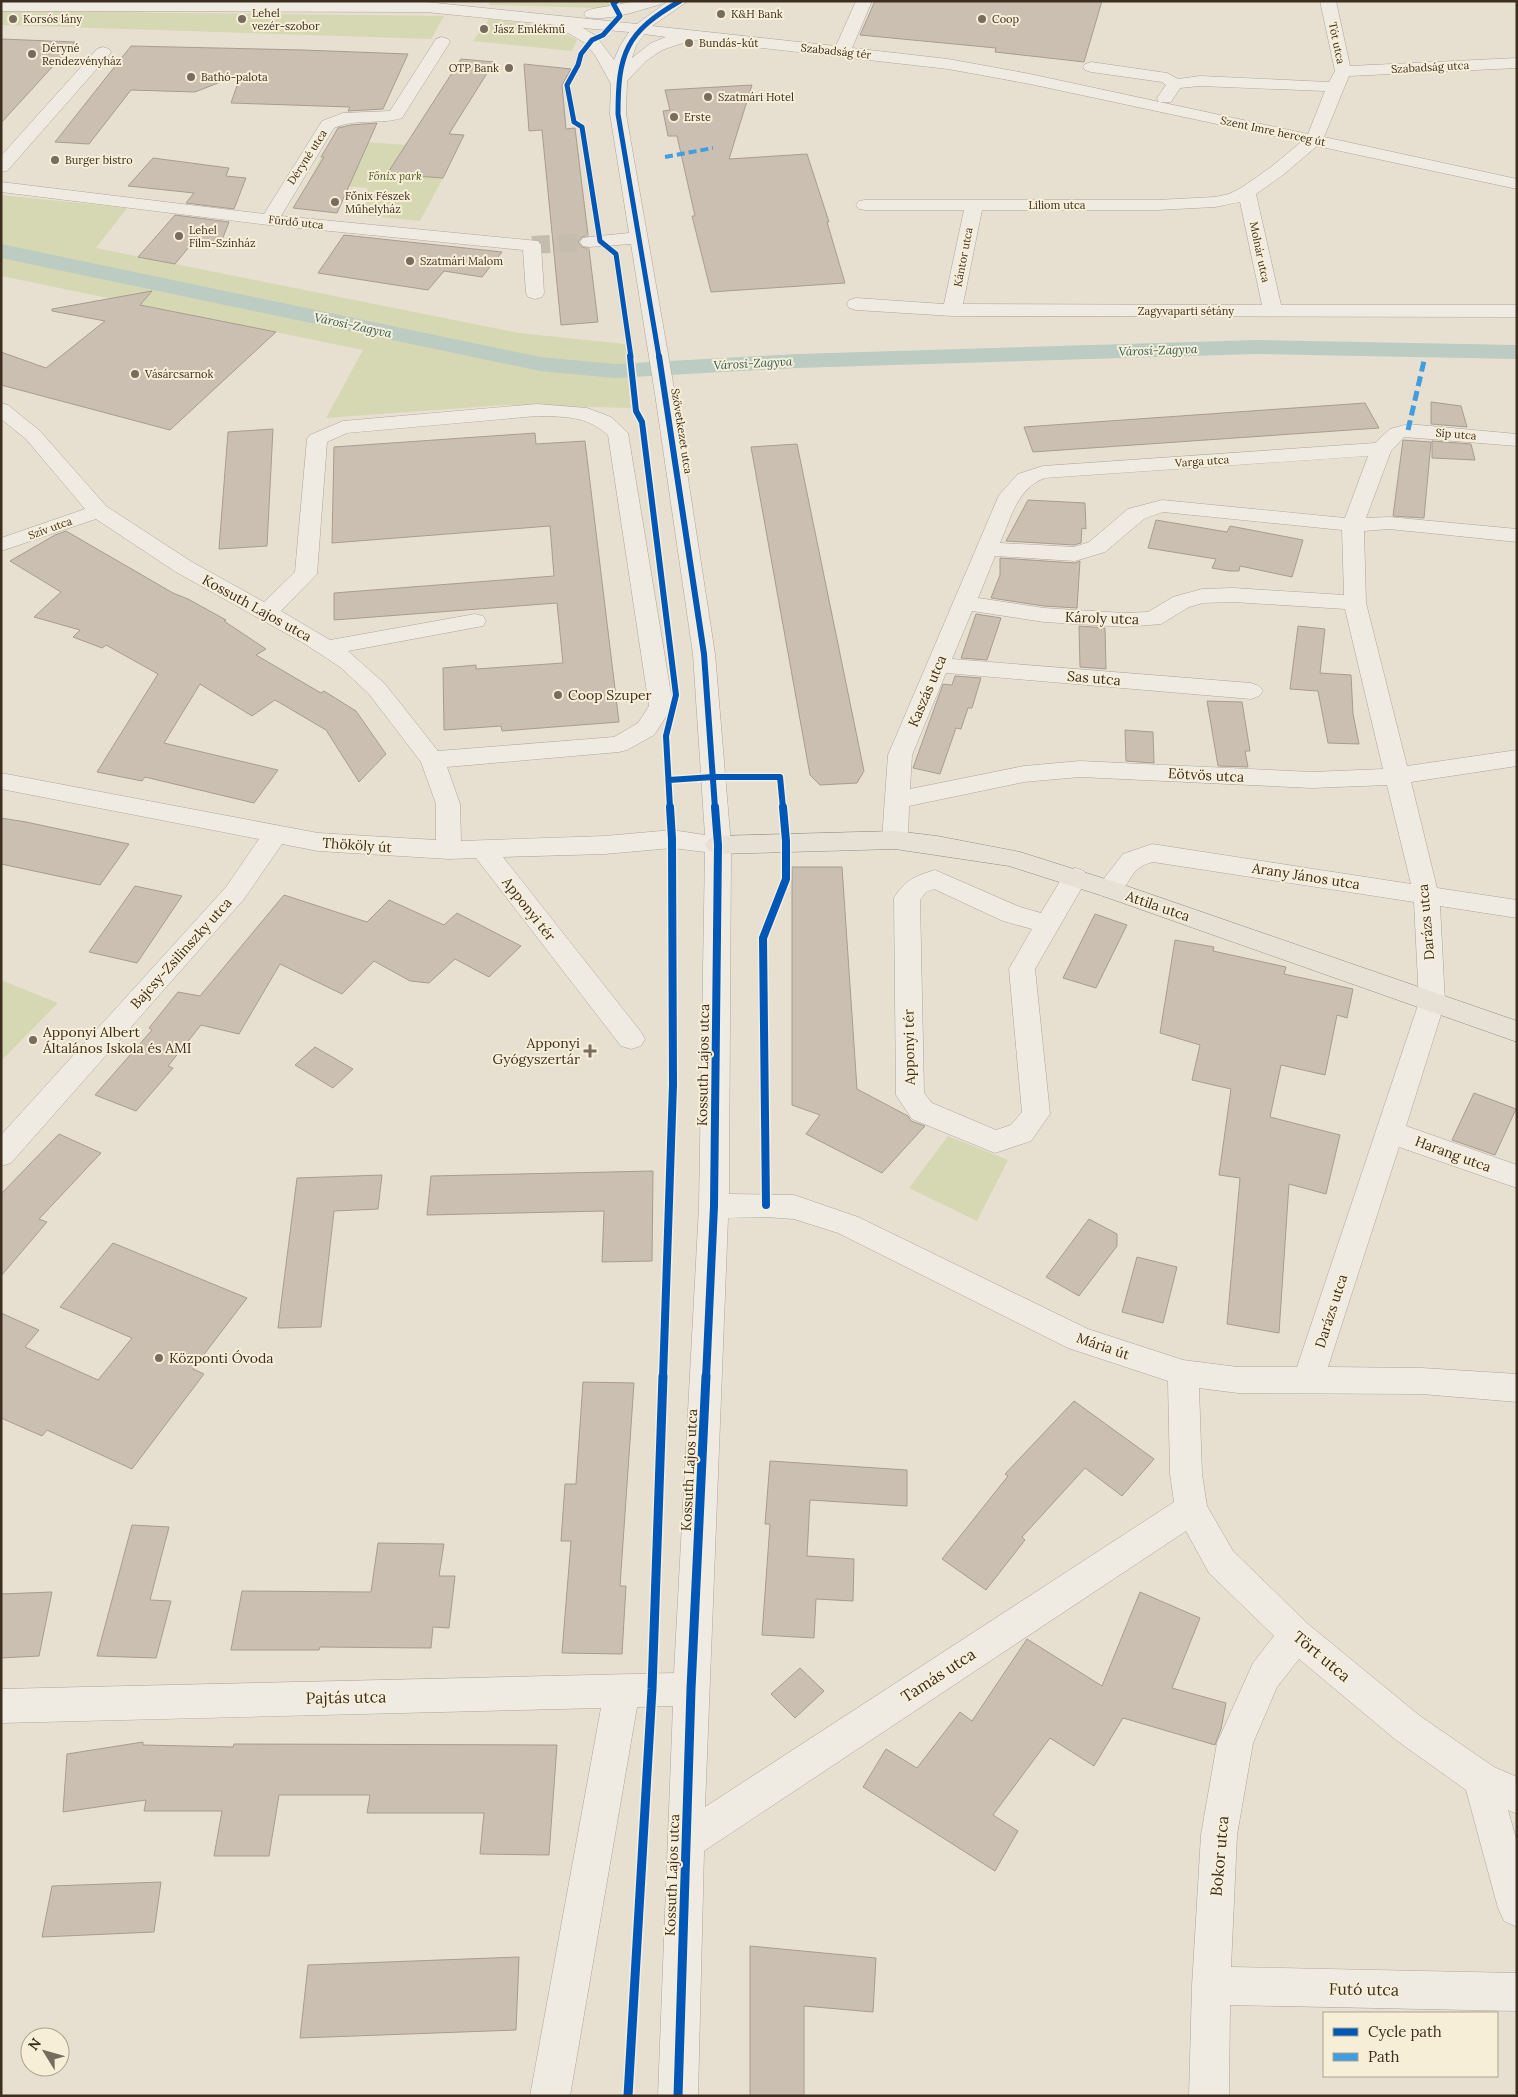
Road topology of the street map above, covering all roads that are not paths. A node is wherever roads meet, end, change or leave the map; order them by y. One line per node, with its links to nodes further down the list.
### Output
1 (656, 1): 9 (street)
2 (680, 1): 10 (street, Szövetkezet utca)
3 (695, 1): 11 (street)
4 (864, 1): 14 (street)
5 (1328, 1): 17 (street, Tót utca)
6 (174, 3): 7 (street); 8 (street)
7 (1, 6)
8 (473, 6): 9 (street)
9 (527, 17): 10 (street, Szabadság tér); 19 (street)
10 (641, 29): 11 (street, Szabadság tér); 19 (street, Szövetkezet utca)
11 (702, 36): 14 (street, Szabadság tér); 19 (street)
12 (442, 42): 30 (street, Déryné utca)
13 (103, 52): 24 (street)
14 (842, 52): 18 (street, Szabadság tér)
15 (1517, 63): 17 (street, Szabadság utca)
16 (1091, 68): 20 (street)
17 (1343, 71): 21 (street, Tót utca)
18 (1030, 79): 22 (street, Szent Imre herceg út)
19 (617, 81): 31 (street, Szövetkezet utca)
20 (1175, 84): 21 (street); 22 (street)
21 (1334, 87): 23 (street, Tót utca)
22 (1158, 107): 23 (street, Szent Imre herceg út)
23 (1314, 140): 25 (street, Szent Imre herceg út); 27 (street, Liliom utca)
24 (1, 167)
25 (1517, 184)
26 (1, 186): 30 (street, Fürdő utca)
27 (1247, 192): 29 (street, Liliom utca); 37 (street, Molnár utca)
28 (865, 205): 29 (street, Liliom utca)
29 (974, 205): 35 (street, Kántor utca)
30 (268, 220): 33 (street, Fürdő utca)
31 (638, 238): 32 (street); 61 (street, Szövetkezet utca)
32 (589, 242)
33 (535, 293)
34 (856, 304): 35 (street, Zagyvaparti sétány)
35 (952, 310): 37 (street, Zagyvaparti sétány)
36 (1517, 311): 37 (street, Zagyvaparti sétány)
37 (1273, 312)
38 (6, 418): 42 (street, Kossuth Lajos utca)
39 (1517, 440): 40 (street, Síp utca)
40 (1389, 441): 41 (street, Varga utca); 43 (street, Darázs utca)
41 (1025, 478): 46 (street, Kaszás utca)
42 (98, 511): 45 (street, Szív utca); 49 (street, Kossuth Lajos utca)
43 (1354, 525): 44 (street); 46 (street); 48 (street, Darázs utca)
44 (1517, 536)
45 (1, 545)
46 (987, 549): 47 (street, Kaszás utca)
47 (964, 603): 48 (street, Károly utca); 52 (street, Kaszás utca)
48 (1356, 603): 56 (street, Darázs utca)
49 (266, 613): 51 (street, Kossuth Lajos utca); 55 (street)
50 (475, 622): 51 (street)
51 (326, 648): 55 (street, Kossuth Lajos utca)
52 (938, 665): 53 (street, Sas utca); 58 (street, Kaszás utca)
53 (1251, 691)
54 (1517, 758): 56 (street, Eötvös utca)
55 (432, 760): 63 (street, Kossuth Lajos utca)
56 (1398, 776): 58 (street, Eötvös utca); 66 (street, Darázs utca)
57 (1, 781): 59 (street, Thököly út)
58 (896, 800): 60 (street, Kaszás utca)
59 (275, 836): 63 (street, Thököly út); 73 (street, Bajcsy-Zsilinszky utca)
60 (895, 840): 61 (main road, Attila utca); 64 (main road, Attila utca)
61 (718, 845): 62 (street, Thököly út); 75 (street, Kossuth Lajos utca)
62 (483, 849): 63 (street, Thököly út); 71 (street, Apponyi tér)
63 (449, 850)
64 (1075, 877): 65 (main road, Attila utca); 68 (street, Apponyi tér)
65 (1109, 889): 66 (street, Arany János utca); 69 (main road, Attila utca)
66 (1426, 894): 67 (street, Arany János utca); 69 (street, Darázs utca)
67 (1517, 910)
68 (1048, 924): 68 (street, Apponyi tér)
69 (1432, 1002): 70 (main road, Attila utca); 72 (street, Darázs utca)
70 (1517, 1032)
71 (631, 1039)
72 (1390, 1132): 74 (street, Harang utca); 77 (street, Darázs utca)
73 (1, 1155)
74 (1517, 1177)
75 (714, 1206): 76 (street, Mária út); 81 (street, Kossuth Lajos utca)
76 (1183, 1373): 77 (street, Mária út); 79 (street, Tört utca)
77 (1308, 1381): 78 (street, Mária út)
78 (1517, 1388)
79 (1191, 1509): 80 (street, Tört utca); 86 (street, Tamás utca)
80 (1296, 1635): 84 (street, Tört utca); 88 (street, Bokor utca)
81 (691, 1689): 82 (street, Pajtás utca); 86 (street, Kossuth Lajos utca)
82 (622, 1690): 83 (street, Pajtás utca); 90 (street)
83 (1, 1706)
84 (1481, 1779): 85 (street, Tört utca); 87 (street)
85 (1517, 1796)
86 (685, 1842): 91 (street, Kossuth Lajos utca)
87 (1517, 1908)
88 (1211, 1986): 89 (street, Futó utca); 92 (street, Bokor utca)
89 (1517, 1992)
90 (550, 2096)
91 (678, 2096)
92 (1209, 2096)

